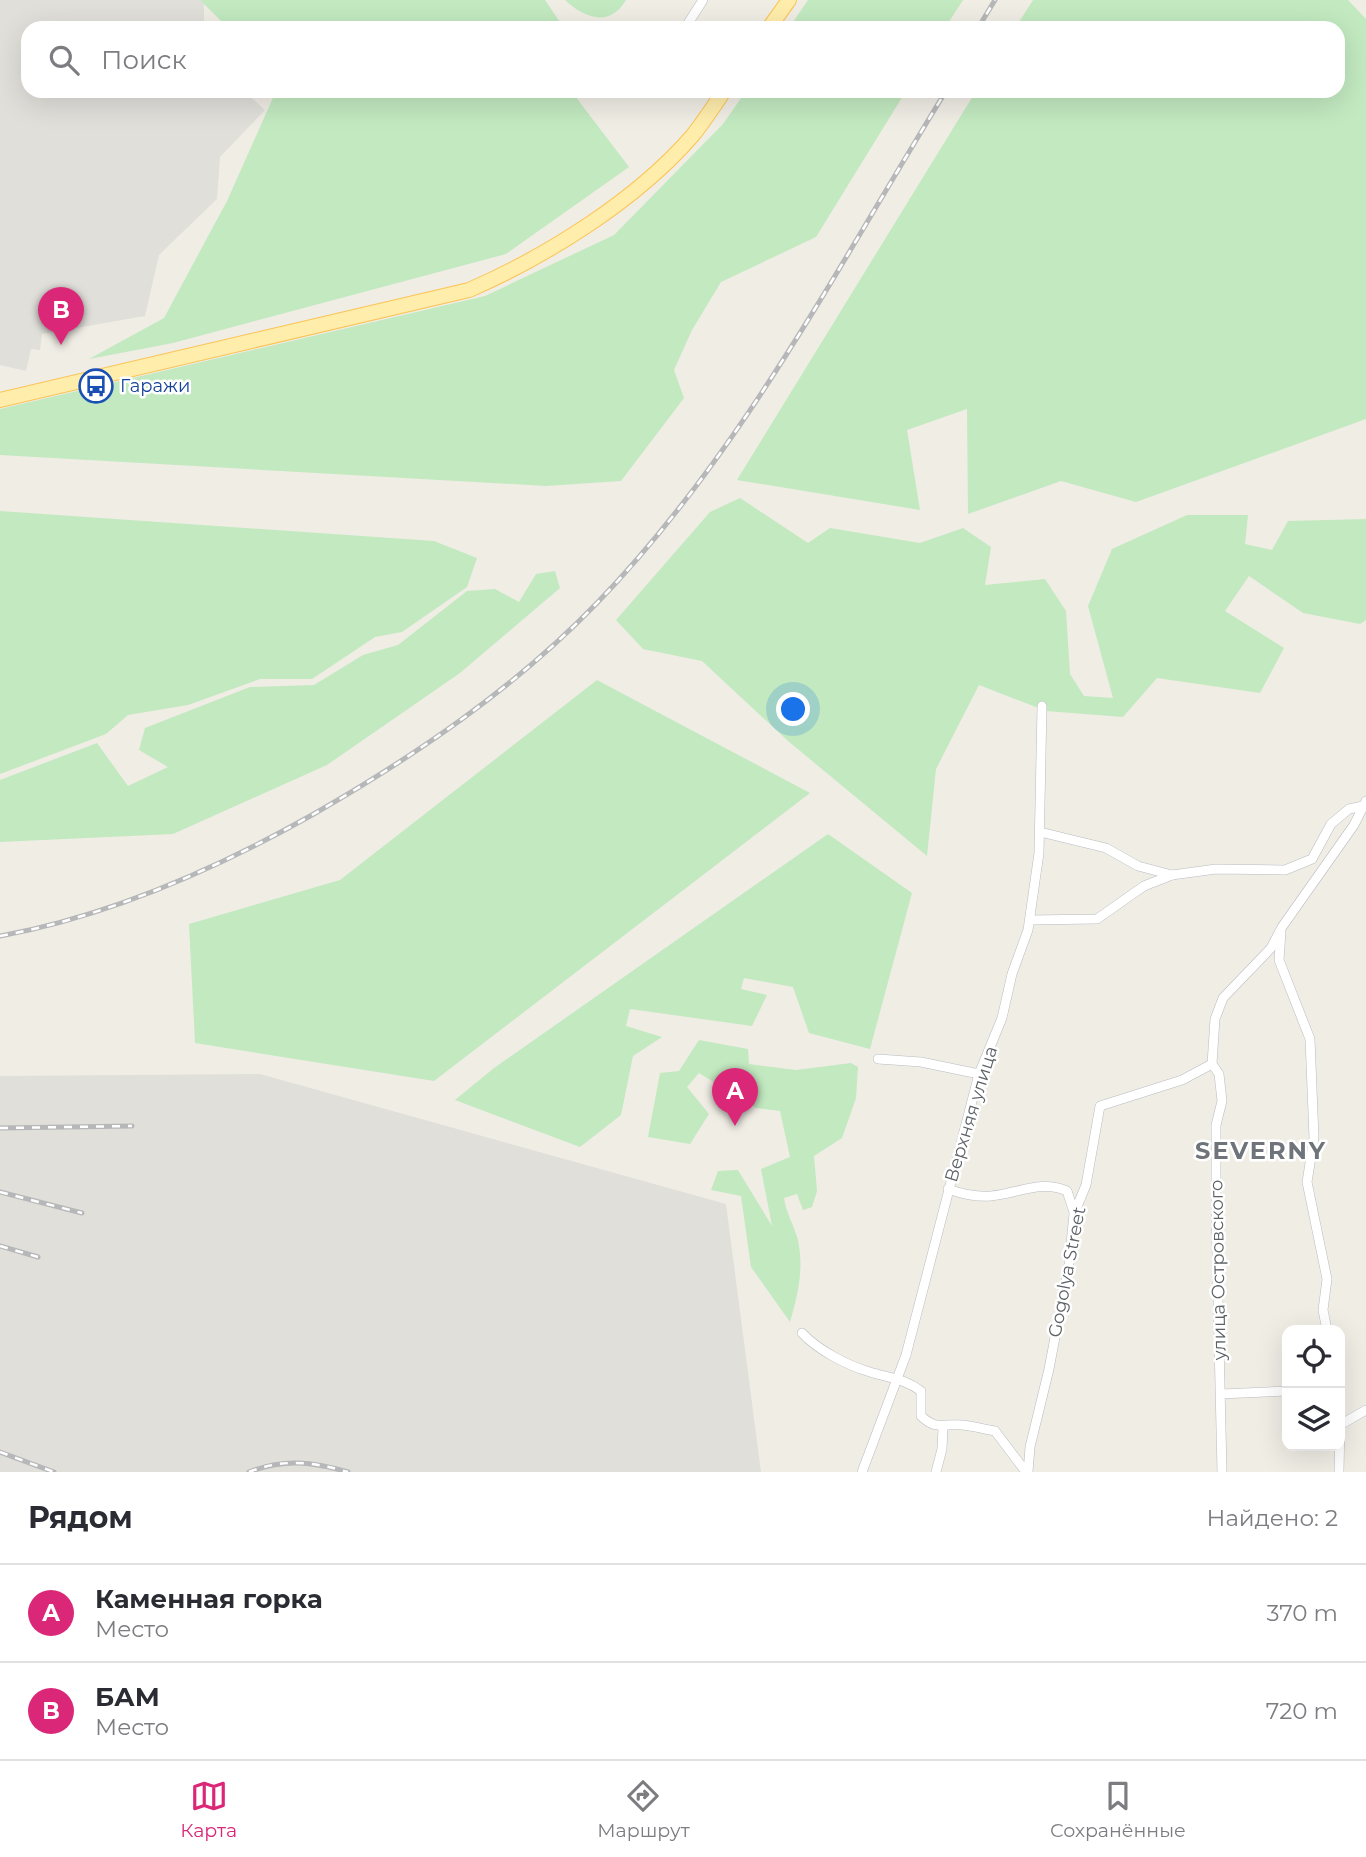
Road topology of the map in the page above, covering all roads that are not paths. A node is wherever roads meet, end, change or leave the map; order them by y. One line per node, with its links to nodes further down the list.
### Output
1 (704, 0): 3 (street)
2 (789, 0): 4 (main road)
3 (690, 21)
4 (774, 21)
5 (719, 98): 6 (main road)
6 (0, 400)
7 (1042, 706): 9 (street, Верхняя улица)
8 (1365, 804): 10 (street); 12 (street, улица Островского)
9 (1040, 832): 10 (street); 11 (street, Верхняя улица)
10 (1172, 875): 11 (street)
11 (1030, 920): 15 (street, Верхняя улица)
12 (1282, 927): 14 (street, улица Островского); 18 (street)
13 (878, 1059): 15 (street)
14 (1212, 1064): 17 (street, Gogolya Street); 22 (street, улица Островского)
15 (979, 1074): 16 (street, Верхняя улица)
16 (948, 1189): 17 (street); 20 (street, Верхняя улица)
17 (1074, 1214): 29 (street, Gogolya Street)
18 (1326, 1325)
19 (802, 1333): 20 (street)
20 (896, 1379): 25 (street); 27 (street, Верхняя улица)
21 (1282, 1391): 22 (street)
22 (1221, 1394): 30 (street, улица Островского)
23 (1366, 1410): 24 (street)
24 (1345, 1420)
25 (943, 1428): 28 (street); 29 (street)
26 (1339, 1451): 31 (street)
27 (862, 1472)
28 (936, 1472)
29 (1027, 1472)
30 (1222, 1472)
31 (1339, 1472)

